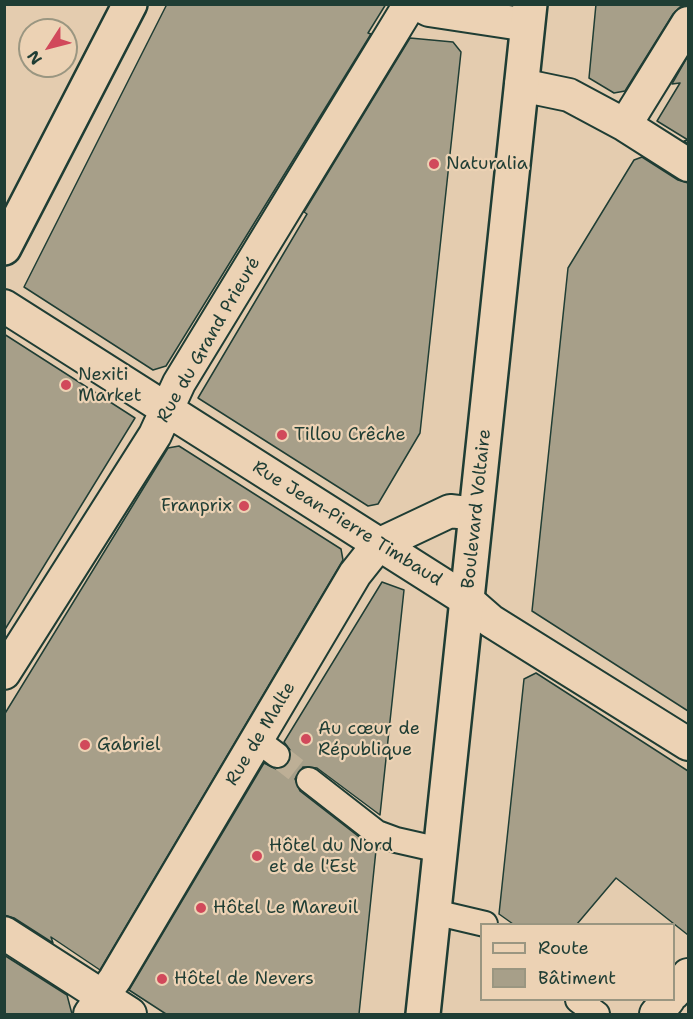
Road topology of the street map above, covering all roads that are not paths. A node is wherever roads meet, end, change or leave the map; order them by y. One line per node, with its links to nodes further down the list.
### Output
1 (130, 4): 9 (main road)
2 (410, 4): 11 (street, Rue du Grand Prieuré)
3 (417, 4): 4 (street)
4 (529, 15): 6 (main road, Boulevard Voltaire)
5 (688, 22): 7 (street)
6 (521, 85): 7 (street); 12 (main road, Boulevard Voltaire)
7 (625, 125): 8 (street)
8 (688, 165)
9 (4, 248)
10 (4, 306): 11 (street, Rue Jean-Pierre Timbaud)
11 (167, 409): 13 (street, Rue Jean-Pierre Timbaud); 15 (street, Rue du Grand Prieuré)
12 (476, 514): 13 (street, Rue de Malte); 14 (main road, Boulevard Voltaire)
13 (378, 545): 14 (street, Rue Jean-Pierre Timbaud); 26 (street, Rue de Malte)
14 (467, 600): 16 (street, Rue Jean-Pierre Timbaud); 18 (main road, Boulevard Voltaire)
15 (4, 673)
16 (688, 744)
17 (309, 780): 18 (street)
18 (440, 850): 19 (main road, Boulevard Voltaire)
19 (434, 912): 20 (street); 28 (main road, Boulevard Voltaire)
20 (481, 923)
21 (4, 933): 26 (street)
22 (688, 975): 23 (street)
23 (675, 992)
24 (581, 1001): 29 (street)
25 (666, 1001): 30 (street)
26 (97, 1006): 27 (street)
27 (130, 1014)
28 (423, 1014)
29 (597, 1014)
30 (656, 1014)

